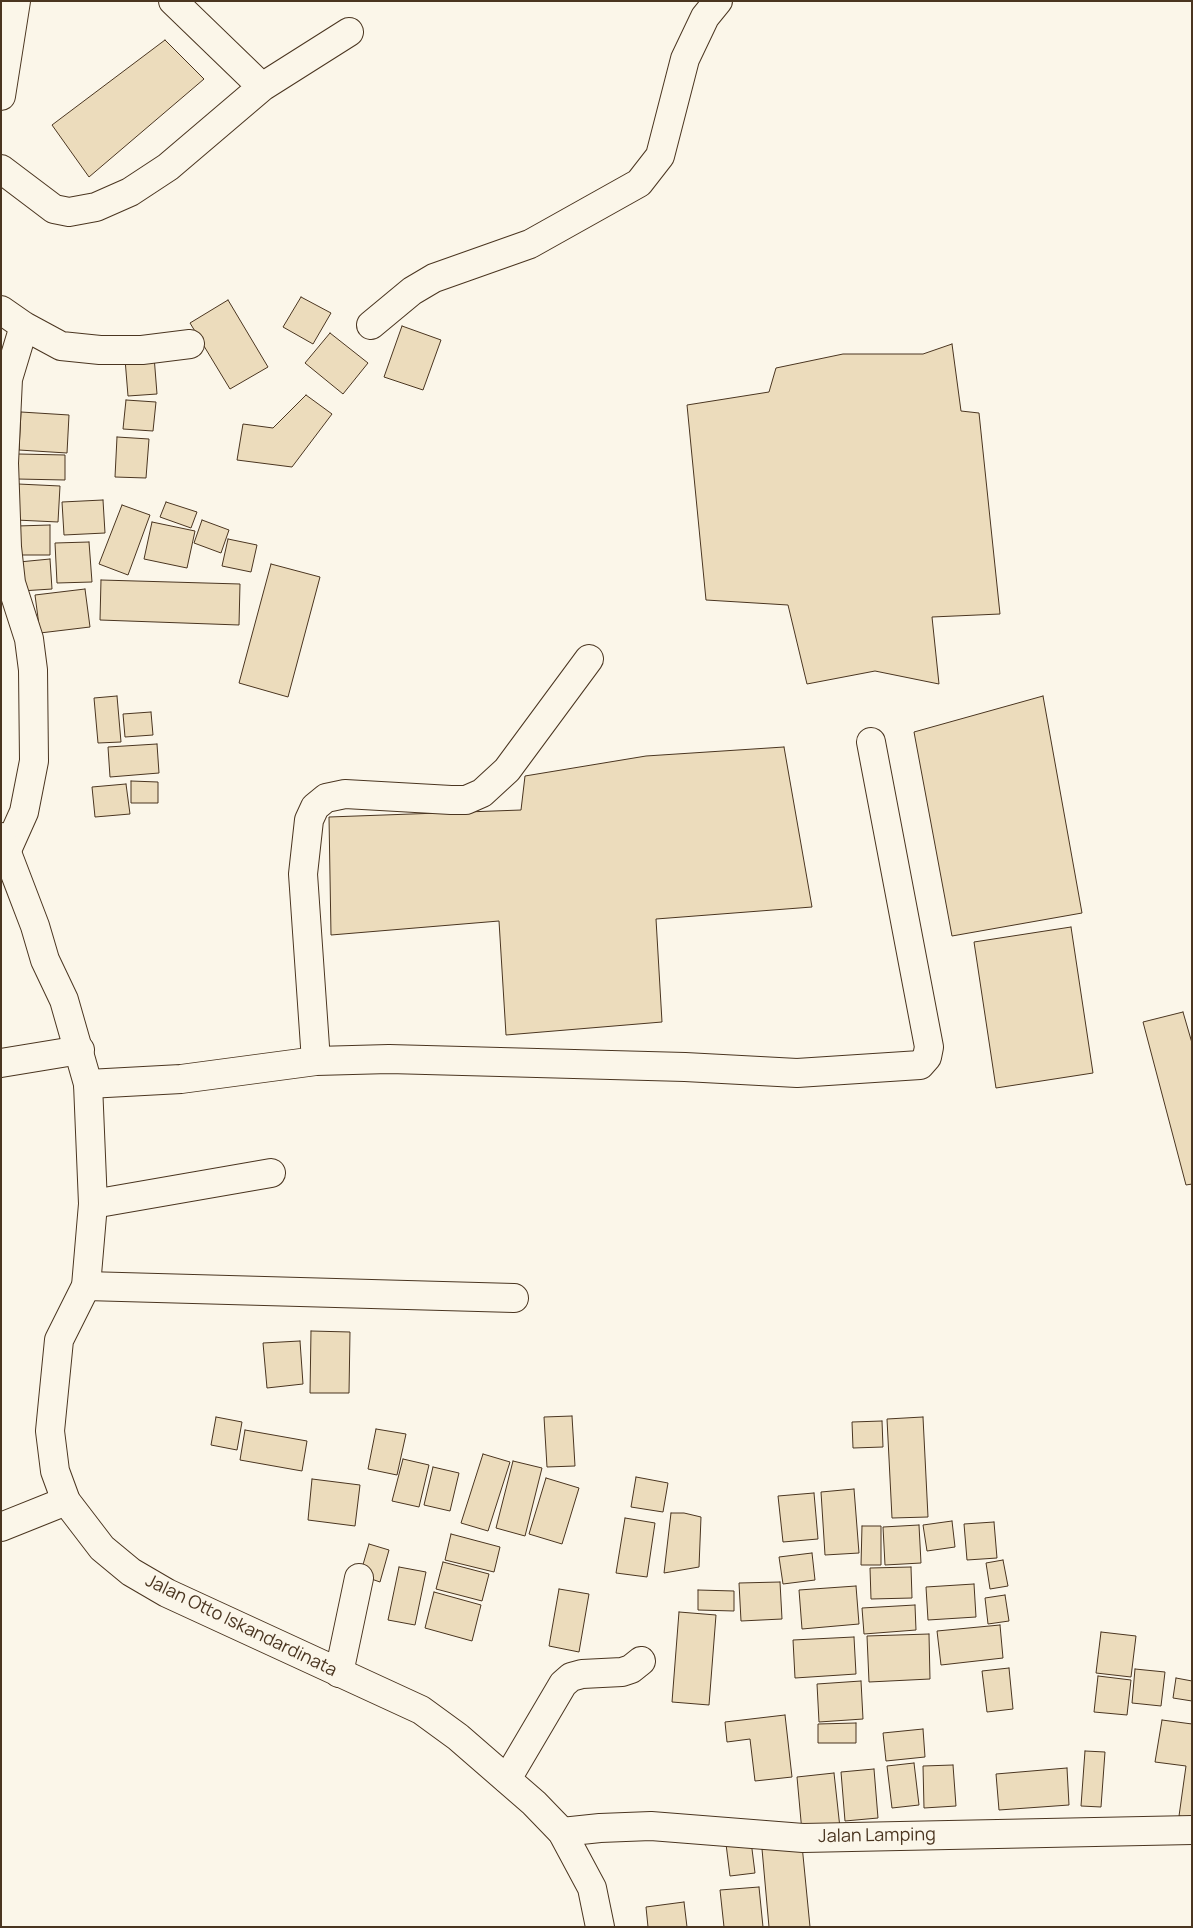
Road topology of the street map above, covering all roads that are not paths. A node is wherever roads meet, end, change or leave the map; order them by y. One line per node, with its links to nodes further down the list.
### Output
1 (16, 1): 6 (street)
2 (173, 1): 5 (street)
3 (718, 1): 9 (street)
4 (349, 32): 5 (street)
5 (262, 88): 7 (street)
6 (1, 96)
7 (1, 169)
8 (1, 310): 10 (street)
9 (371, 325)
10 (24, 326): 11 (street); 14 (street)
11 (190, 344)
12 (590, 659): 16 (street)
13 (871, 742): 16 (street)
14 (4, 843): 15 (street, Jalan Otto Iskandardinata)
15 (80, 1050): 17 (street); 18 (street, Jalan Otto Iskandardinata)
16 (316, 1061): 18 (street)
17 (1, 1063)
18 (88, 1084): 20 (street, Jalan Otto Iskandardinata)
19 (271, 1173): 20 (street)
20 (94, 1204): 21 (street, Jalan Otto Iskandardinata)
21 (86, 1286): 22 (street); 23 (street, Jalan Otto Iskandardinata)
22 (514, 1298)
23 (66, 1501): 24 (street); 27 (street, Jalan Otto Iskandardinata)
24 (1, 1527)
25 (359, 1578): 27 (street)
26 (641, 1661): 28 (street)
27 (338, 1673): 28 (street, Jalan Otto Iskandardinata)
28 (507, 1779): 30 (street, Jalan Otto Iskandardinata)
29 (1192, 1830): 30 (street, Jalan Lamping)
30 (562, 1832): 31 (street, Jalan Otto Iskandardinata)
31 (600, 1927)

